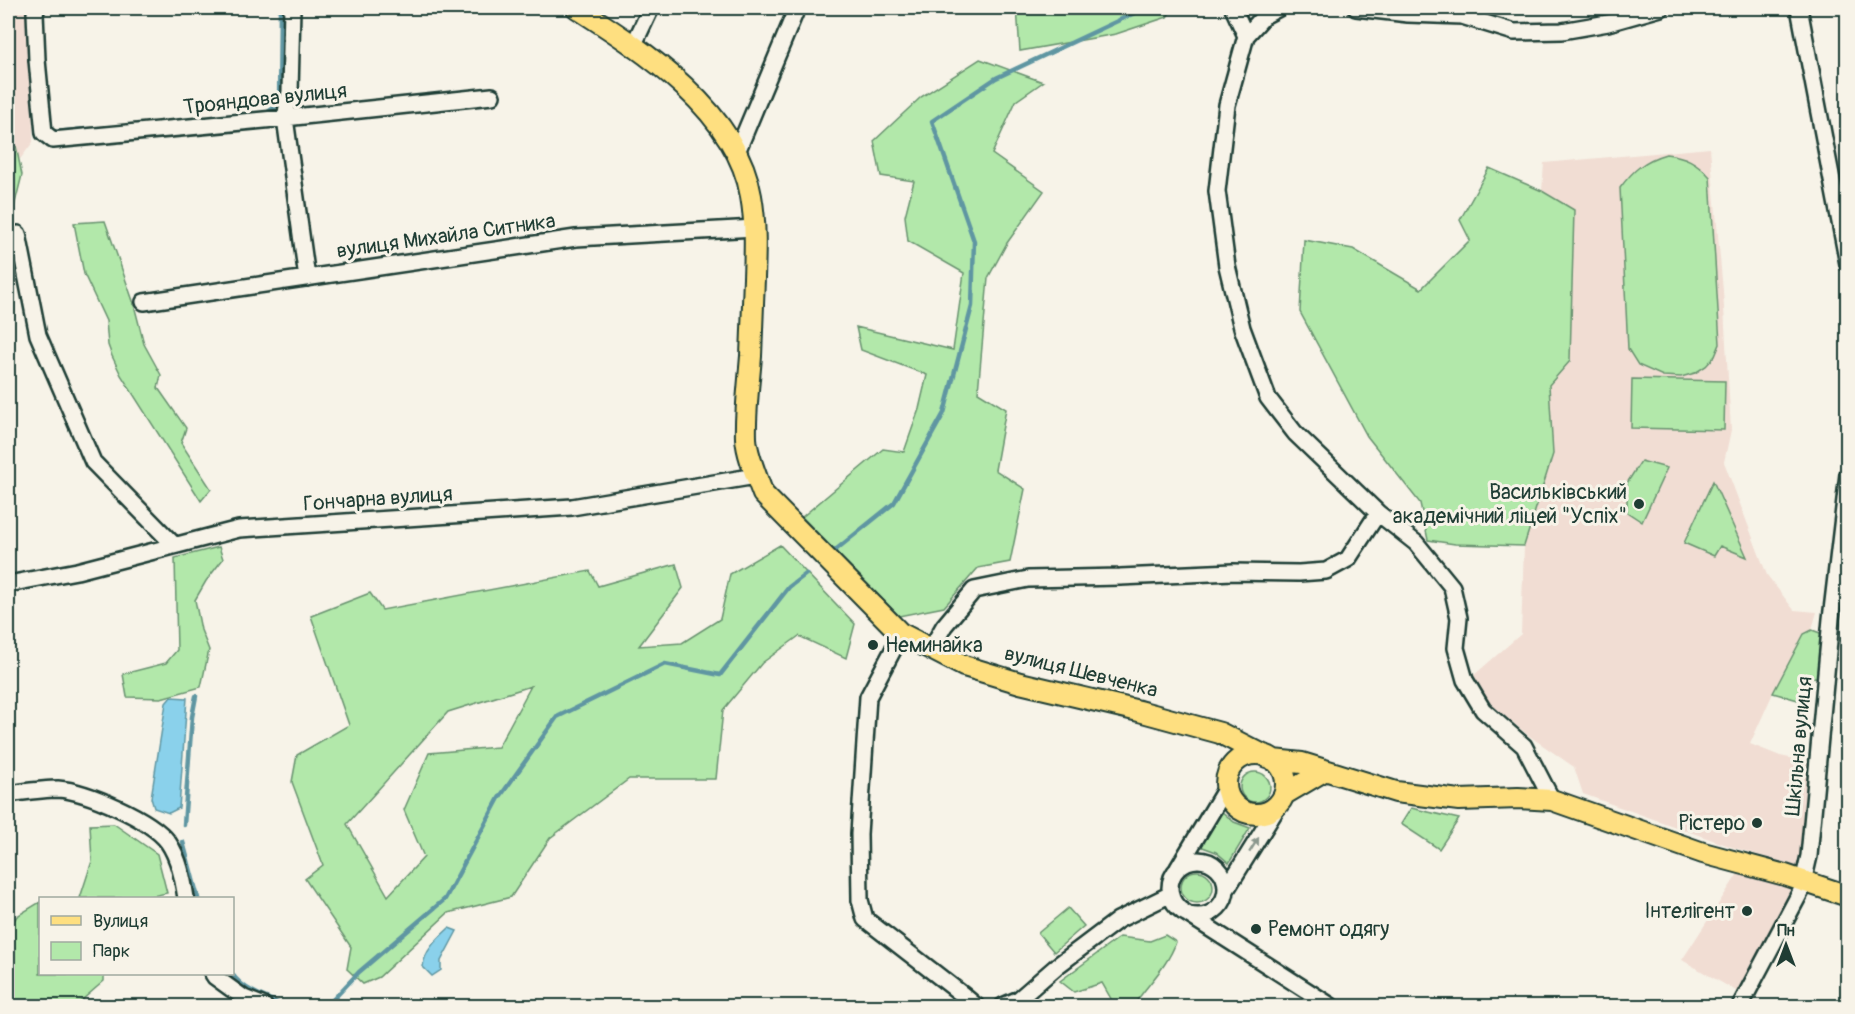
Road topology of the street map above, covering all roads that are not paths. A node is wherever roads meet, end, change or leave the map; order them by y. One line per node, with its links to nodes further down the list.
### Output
1 (37, 8): 14 (street, Трояндова вулиця)
2 (292, 8): 14 (street)
3 (577, 8): 12 (main road, вулиця Шевченка)
4 (651, 8): 12 (street)
5 (797, 8): 15 (street)
6 (1233, 8): 11 (street)
7 (1279, 8): 11 (street)
8 (1356, 8): 9 (street)
9 (1661, 8)
10 (1799, 8): 18 (street)
11 (1246, 36): 23 (street)
12 (634, 44): 15 (main road, вулиця Шевченка)
13 (492, 96): 14 (street, Трояндова вулиця)
14 (285, 118): 19 (street)
15 (737, 152): 16 (main road, вулиця Шевченка)
16 (755, 228): 19 (street, вулиця Михайла Ситника); 22 (main road, вулиця Шевченка)
17 (18, 234): 24 (street)
18 (1848, 264)
19 (307, 278): 20 (street, вулиця Михайла Ситника)
20 (144, 302)
21 (1848, 474): 36 (street, Шкільна вулиця)
22 (756, 476): 24 (street, Гончарна вулиця); 26 (main road, вулиця Шевченка)
23 (1378, 513): 27 (street); 34 (street)
24 (174, 546): 25 (street, Гончарна вулиця)
25 (8, 584)
26 (900, 633): 27 (main road, вулиця Шевченка); 48 (street)
27 (931, 649): 28 (main road, вулиця Шевченка)
28 (1220, 733): 29 (main road, вулиця Шевченка); 31 (main road)
29 (1270, 758): 30 (main road, вулиця Шевченка); 31 (main road); 33 (main road)
30 (1324, 771): 33 (main road); 34 (main road, вулиця Шевченка)
31 (1227, 783): 33 (main road); 35 (street)
32 (8, 794): 40 (street)
33 (1283, 797): 37 (street, one-way to 33)
34 (1552, 800): 36 (main road, вулиця Шевченка)
35 (1178, 868): 37 (street); 38 (street)
36 (1803, 882): 39 (main road, вулиця Шевченка); 51 (street, Шкільна вулиця)
37 (1226, 890): 41 (street)
38 (1171, 894): 42 (street); 46 (street)
39 (1848, 896)
40 (186, 897)
41 (1218, 907): 42 (street); 43 (street)
42 (1181, 910): 43 (street)
43 (1234, 944): 50 (street)
44 (214, 975): 45 (street)
45 (246, 1002): 47 (street)
46 (1020, 1003): 49 (street)
47 (264, 1006)
48 (976, 1006)
49 (1003, 1006)
50 (1331, 1006)
51 (1740, 1006)

